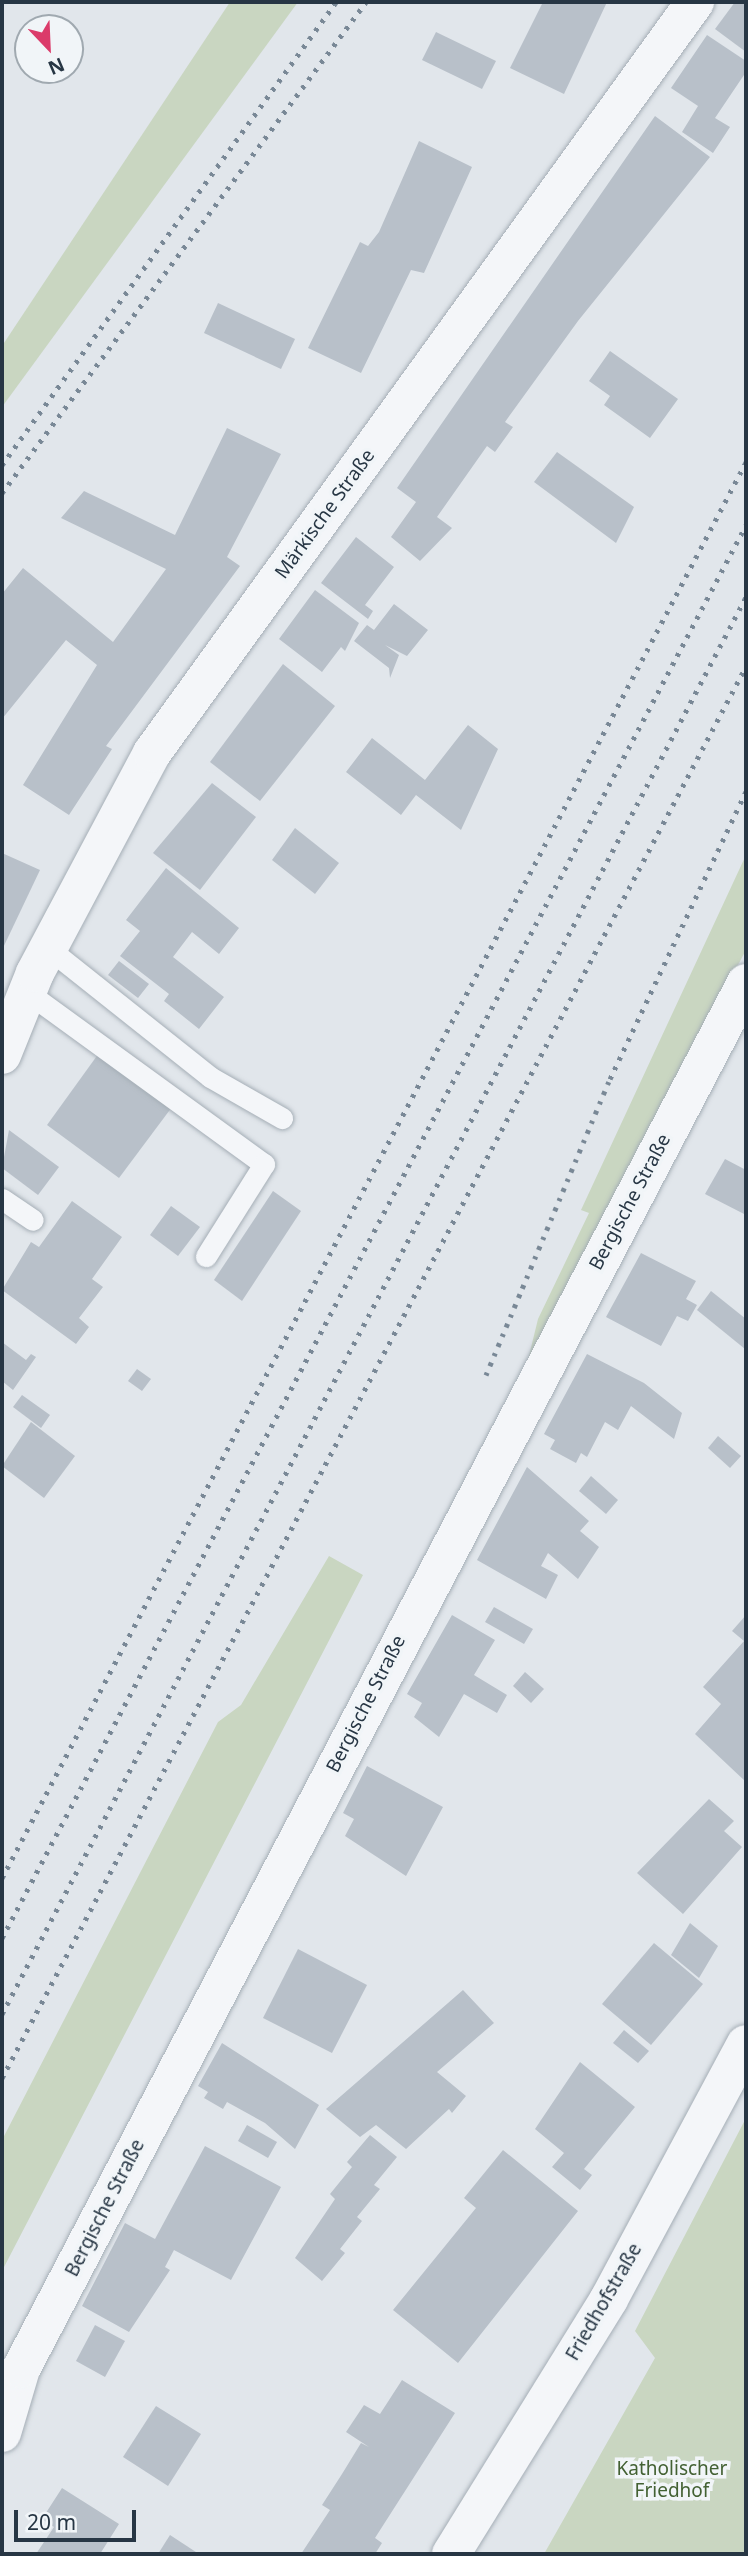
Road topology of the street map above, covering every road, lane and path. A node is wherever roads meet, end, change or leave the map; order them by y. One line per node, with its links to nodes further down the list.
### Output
1 (695, 2): 2 (street, Märkische Straße)
2 (48, 948): 4 (street, Märkische Straße); 6 (lane)
3 (746, 983): 11 (street, Bergische Straße)
4 (27, 992): 5 (street, Märkische Straße); 9 (lane)
5 (2, 1055)
6 (282, 1118)
7 (2, 1199): 8 (lane)
8 (33, 1220)
9 (206, 1256)
10 (746, 2043): 12 (street, Friedhofstraße)
11 (2, 2433)
12 (451, 2554)

